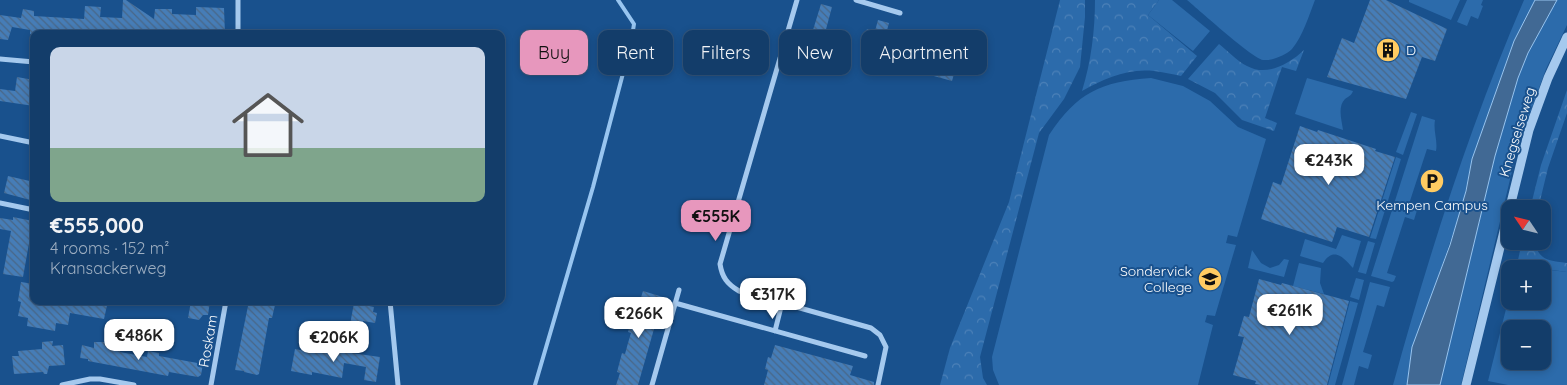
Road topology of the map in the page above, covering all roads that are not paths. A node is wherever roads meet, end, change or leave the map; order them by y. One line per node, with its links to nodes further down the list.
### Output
1 (238, 0): 5 (street)
2 (797, 0): 16 (street)
3 (856, 0): 4 (street)
4 (900, 12)
5 (238, 30)
6 (1567, 37): 27 (street, Knegselseweg)
7 (0, 59): 8 (street)
8 (30, 62)
9 (1, 136): 10 (street); 11 (street)
10 (0, 142)
11 (30, 142)
12 (0, 203): 13 (street)
13 (30, 209)
14 (679, 290): 15 (street)
15 (675, 303): 19 (street); 25 (street)
16 (782, 304): 19 (street); 26 (street)
17 (225, 305): 23 (street, Roskam)
18 (390, 305): 24 (street)
19 (775, 331): 20 (street)
20 (865, 356)
21 (62, 385): 22 (street)
22 (134, 385)
23 (212, 385)
24 (398, 385)
25 (652, 385)
26 (878, 385)
27 (1466, 385)

